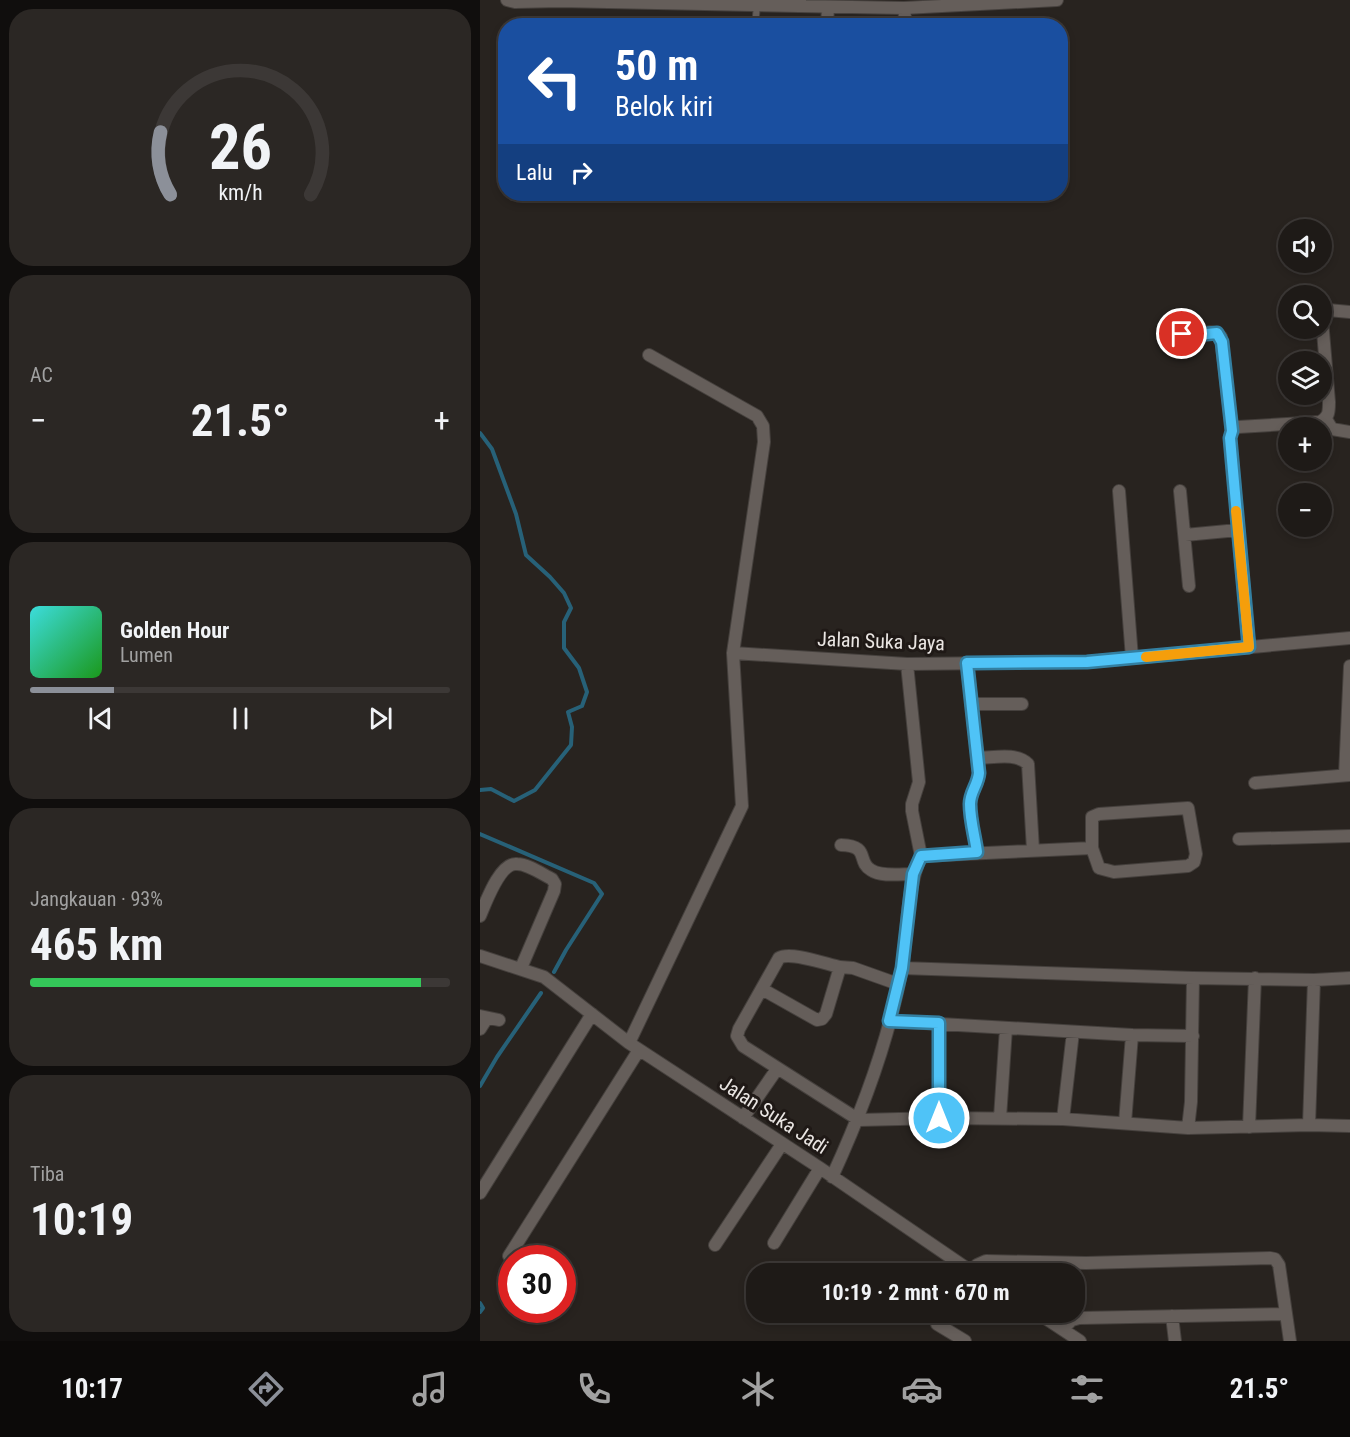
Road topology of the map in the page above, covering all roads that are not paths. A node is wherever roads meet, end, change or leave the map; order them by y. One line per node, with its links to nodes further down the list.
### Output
1 (507, 0): 2 (street)
2 (560, 0): 4 (street)
3 (1057, 0): 10 (street)
4 (617, 1): 5 (street)
5 (676, 2): 6 (street)
6 (735, 2): 8 (street)
7 (800, 3): 8 (street); 9 (street)
8 (756, 5): 11 (lane)
9 (828, 7): 10 (street); 12 (street)
10 (904, 8): 13 (street)
11 (755, 18)
12 (827, 18)
13 (905, 18)
14 (1350, 312): 17 (street)
15 (1178, 320): 20 (street)
16 (649, 355): 29 (street)
17 (1327, 417)
18 (1278, 425): 20 (street)
19 (1332, 429): 21 (street)
20 (1232, 431): 24 (street)
21 (1350, 432)
22 (1119, 491): 30 (street)
23 (1180, 492): 25 (street)
24 (1238, 530): 25 (street); 28 (street)
25 (1185, 535): 26 (street)
26 (1189, 586)
27 (1350, 638): 28 (street, Jalan Suka Jaya)
28 (1249, 647): 30 (street, Jalan Suka Jaya)
29 (734, 653): 32 (street, Jalan Suka Jaya); 65 (street)
30 (1132, 658): 31 (street, Jalan Suka Jaya)
31 (967, 663): 32 (street, Jalan Suka Jaya); 34 (street)
32 (907, 664): 45 (street)
33 (1350, 666): 37 (street)
34 (972, 704): 35 (street); 36 (street)
35 (1022, 704)
36 (977, 759): 43 (street); 44 (street)
37 (1348, 775): 38 (street)
38 (1255, 783)
39 (1350, 836): 40 (street)
40 (1239, 839)
41 (841, 845): 46 (street)
42 (1092, 848): 42 (street); 43 (street)
43 (1033, 850): 44 (street)
44 (977, 852): 45 (street)
45 (921, 856): 46 (street)
46 (913, 874): 51 (street)
47 (480, 916): 50 (street)
48 (480, 956): 50 (street, Jalan Suka Jadi)
49 (840, 967): 56 (street); 57 (street); 57 (street)
50 (520, 968): 58 (street, Jalan Suka Jadi)
51 (902, 968): 52 (street); 56 (street)
52 (1194, 978): 53 (street); 64 (street)
53 (1255, 978): 55 (street); 75 (street)
54 (1350, 978): 55 (street)
55 (1314, 980): 73 (street)
56 (898, 984): 59 (street)
57 (762, 989): 66 (street)
58 (592, 1014): 65 (street, Jalan Suka Jadi); 80 (street)
59 (889, 1021): 60 (street); 71 (street)
60 (939, 1023): 61 (street); 68 (street)
61 (1006, 1028): 62 (street); 69 (street)
62 (1073, 1032): 63 (street); 70 (street)
63 (1132, 1035): 64 (street); 72 (street)
64 (1193, 1036): 76 (street)
65 (634, 1047): 67 (street, Jalan Suka Jadi); 82 (street)
66 (777, 1069): 67 (street); 71 (street)
67 (743, 1118): 77 (street, Jalan Suka Jadi)
68 (939, 1118): 69 (street); 71 (street)
69 (1000, 1118): 70 (street)
70 (1064, 1119): 72 (street)
71 (859, 1120): 79 (street)
72 (1125, 1123): 76 (street)
73 (1309, 1125): 74 (street); 75 (street)
74 (1350, 1126)
75 (1249, 1127): 76 (street)
76 (1188, 1128)
77 (782, 1144): 78 (street, Jalan Suka Jadi); 83 (street)
78 (820, 1168): 79 (street, Jalan Suka Jadi); 81 (street)
79 (832, 1177): 84 (street, Jalan Suka Jadi)
80 (480, 1193)
81 (774, 1243)
82 (516, 1245)
83 (715, 1245)
84 (956, 1261): 85 (street, Jalan Suka Jadi)
85 (959, 1263)
86 (982, 1263): 87 (street)
87 (1286, 1314): 88 (street); 95 (street)
88 (1172, 1316): 91 (street); 94 (street)
89 (937, 1323): 92 (street)
90 (1053, 1323): 91 (street)
91 (1062, 1329): 93 (street)
92 (965, 1341)
93 (1080, 1341)
94 (1176, 1341)
95 (1290, 1341)

